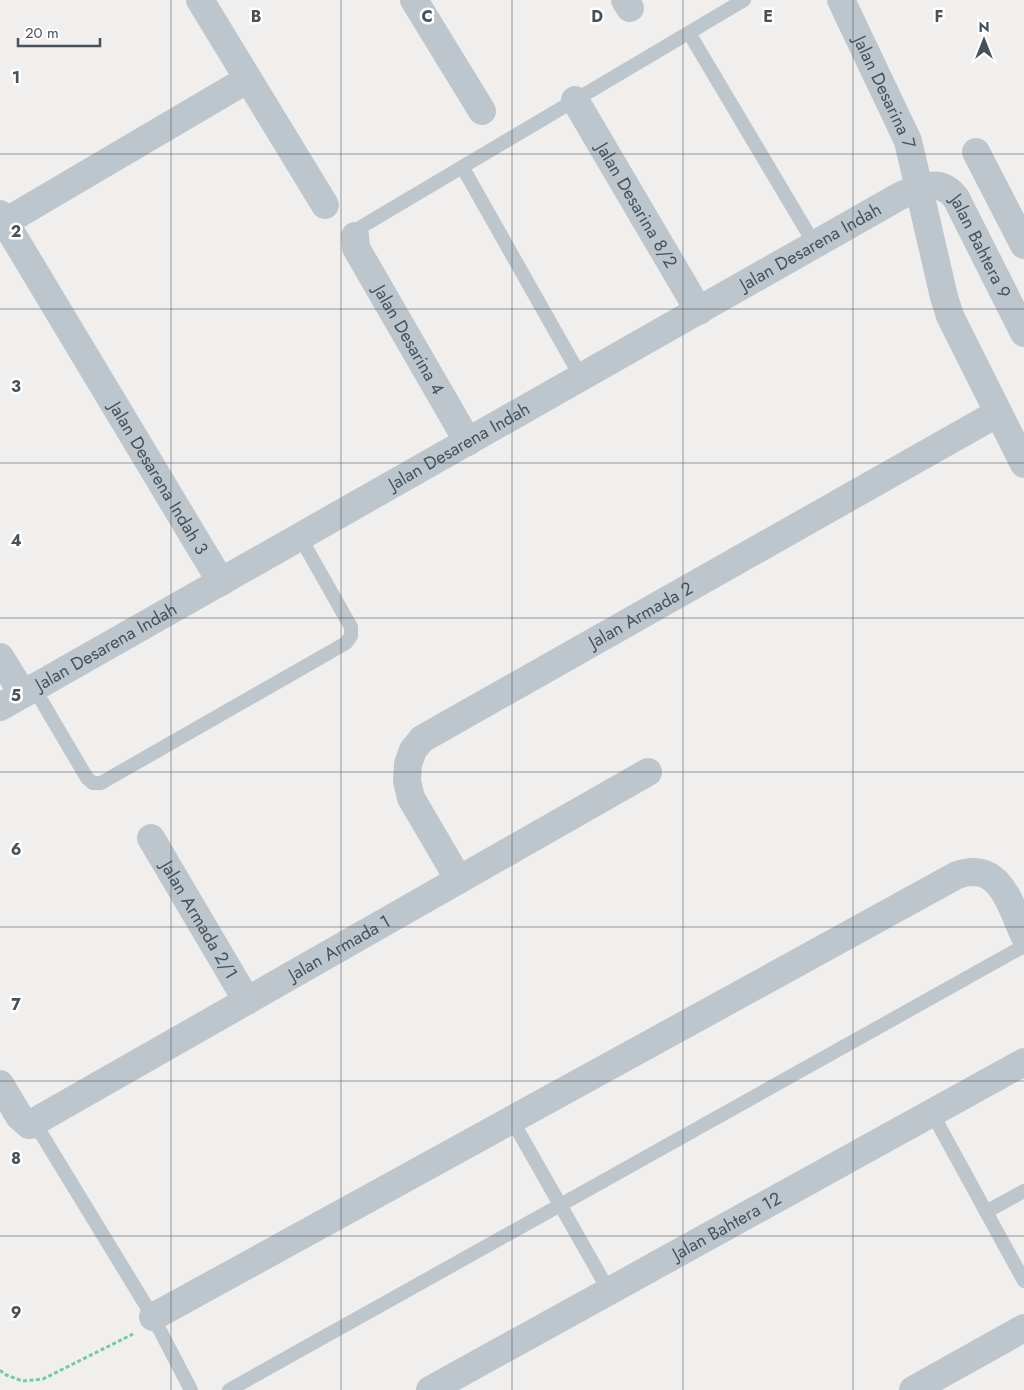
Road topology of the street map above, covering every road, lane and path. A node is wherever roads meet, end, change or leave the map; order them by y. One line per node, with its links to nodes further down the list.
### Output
1 (200, 0): 6 (street)
2 (414, 0): 8 (street)
3 (744, 0): 5 (lane)
4 (841, 0): 11 (street, Jalan Desarina 7)
5 (689, 33): 7 (lane); 15 (lane)
6 (248, 79): 12 (street); 13 (street)
7 (575, 100): 10 (lane); 17 (street, Jalan Desarina 8/2)
8 (482, 110)
9 (976, 152): 16 (street)
10 (463, 168): 14 (lane); 19 (lane)
11 (919, 188): 15 (street, Jalan Desarena Indah); 18 (street, Jalan Bahtera 9); 20 (street, Jalan Desarina 7)
12 (325, 205)
13 (2, 218): 24 (street, Jalan Desarena Indah 3)
14 (354, 236): 21 (street, Jalan Desarina 4)
15 (815, 245): 17 (street, Jalan Desarena Indah)
16 (1024, 245)
17 (699, 311): 19 (street, Jalan Desarena Indah)
18 (1024, 333)
19 (581, 377): 21 (street, Jalan Desarena Indah)
20 (998, 413): 22 (street, Jalan Desarina 7); 29 (street, Jalan Armada 2)
21 (468, 442): 23 (street, Jalan Desarena Indah)
22 (1024, 464)
23 (300, 537): 24 (street, Jalan Desarena Indah); 26 (lane)
24 (221, 582): 26 (street, Jalan Desarena Indah)
25 (0, 656): 26 (street)
26 (19, 697)
27 (648, 772): 29 (street, Jalan Armada 1)
28 (151, 838): 32 (street, Jalan Armada 2/1)
29 (459, 880): 32 (street, Jalan Armada 1)
30 (1024, 935): 36 (street)
31 (1024, 946): 39 (lane)
32 (247, 1001): 37 (street, Jalan Armada 1)
33 (1024, 1062): 35 (street, Jalan Bahtera 12)
34 (0, 1084): 37 (street)
35 (932, 1113): 40 (lane); 42 (street, Jalan Bahtera 12)
36 (512, 1120): 39 (lane); 43 (street)
37 (29, 1125): 43 (lane)
38 (1024, 1190): 40 (lane)
39 (561, 1205): 42 (lane); 47 (lane)
40 (986, 1212): 41 (lane)
41 (1024, 1282)
42 (609, 1291): 48 (street, Jalan Bahtera 12)
43 (153, 1317): 45 (path); 46 (lane)
44 (1024, 1328): 49 (street)
45 (0, 1370)
46 (191, 1390)
47 (229, 1390)
48 (430, 1390)
49 (913, 1390)

